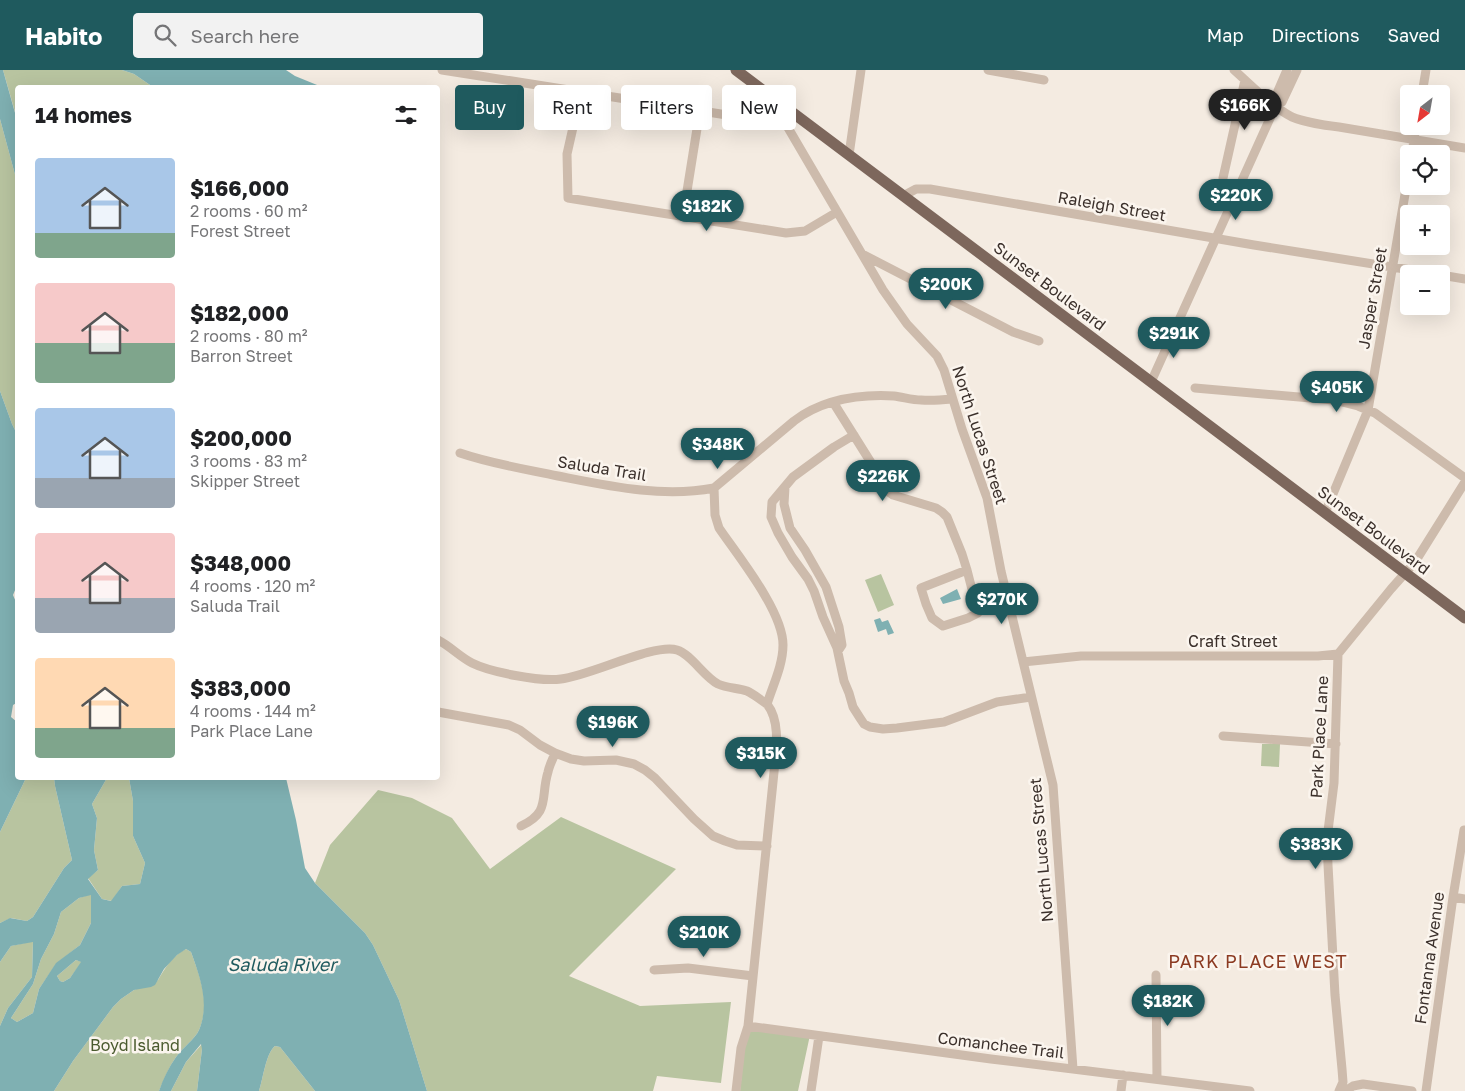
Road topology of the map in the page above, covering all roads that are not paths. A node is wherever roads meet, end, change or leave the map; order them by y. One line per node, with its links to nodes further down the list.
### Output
1 (442, 70): 11 (street)
2 (736, 70): 12 (main road, Sunset Boulevard)
3 (861, 70): 23 (street)
4 (988, 70): 9 (street)
5 (1234, 70): 10 (street)
6 (1287, 70): 14 (street)
7 (1296, 70): 14 (street)
8 (1426, 70): 13 (street)
9 (1044, 80)
10 (1245, 80): 14 (street); 24 (street)
11 (537, 85)
12 (755, 85)
13 (1424, 85)
14 (1276, 105): 20 (street); 29 (street)
15 (796, 116): 23 (main road, Sunset Boulevard)
16 (572, 130): 28 (street)
17 (697, 130): 28 (street)
18 (788, 130): 27 (street, North Lucas Street)
19 (1415, 135): 20 (street)
20 (1414, 140): 21 (street); 22 (street)
21 (1413, 145)
22 (1465, 148)
23 (849, 155): 26 (main road, Sunset Boulevard)
24 (1222, 178)
25 (1405, 195): 31 (street, Jasper Street)
26 (902, 196): 29 (street, Raleigh Street); 36 (main road, Sunset Boulevard)
27 (837, 212): 28 (street); 30 (street, North Lucas Street)
28 (682, 216)
29 (1215, 238): 31 (street, Raleigh Street); 36 (street)
30 (864, 254): 35 (street); 38 (street, North Lucas Street)
31 (1393, 267): 32 (street, Raleigh Street); 40 (street, Jasper Street)
32 (1400, 268)
33 (1450, 276): 34 (street)
34 (1465, 278)
35 (1038, 341)
36 (1151, 382): 47 (main road, Sunset Boulevard)
37 (1195, 388): 40 (street)
38 (952, 398): 39 (street); 54 (street, North Lucas Street)
39 (833, 402): 41 (street); 46 (street)
40 (1368, 410): 43 (street); 47 (street, Jasper Street)
41 (854, 435): 45 (street); 48 (street)
42 (460, 453): 46 (street, Saluda Trail)
43 (1465, 478)
44 (1465, 482): 49 (street)
45 (785, 487): 52 (street); 52 (street)
46 (714, 488): 56 (street)
47 (1325, 513): 49 (main road, Sunset Boulevard)
48 (967, 570): 48 (street)
49 (1405, 573): 50 (main road, Sunset Boulevard); 53 (street)
50 (1465, 618)
51 (440, 641): 56 (street)
52 (838, 651): 55 (street)
53 (1338, 654): 54 (street, Craft Street); 59 (street, Park Place Lane)
54 (1023, 662): 55 (street, North Lucas Street)
55 (1032, 697): 71 (street, North Lucas Street)
56 (766, 704): 63 (street)
57 (440, 712): 60 (street)
58 (1223, 736): 59 (street)
59 (1336, 744): 79 (street, Park Place Lane)
60 (555, 753): 61 (street); 63 (street)
61 (521, 826)
62 (1464, 830): 64 (street, Fontanna Avenue)
63 (767, 846): 68 (street)
64 (1453, 897): 65 (street); 82 (street, Fontanna Avenue)
65 (1465, 900)
66 (654, 970): 68 (street)
67 (1156, 975): 73 (street)
68 (753, 976): 69 (street)
69 (748, 1026): 70 (street, Comanchee Trail); 75 (street)
70 (819, 1036): 71 (street, Comanchee Trail); 76 (street)
71 (1073, 1069): 72 (street, Comanchee Trail)
72 (1123, 1075): 73 (street, Comanchee Trail); 77 (street)
73 (1156, 1079): 74 (street, Comanchee Trail)
74 (1213, 1089): 78 (street, Comanchee Trail)
75 (736, 1091)
76 (811, 1091)
77 (1120, 1091)
78 (1250, 1091)
79 (1339, 1091)
80 (1345, 1091): 81 (street)
81 (1412, 1091)
82 (1426, 1091)

